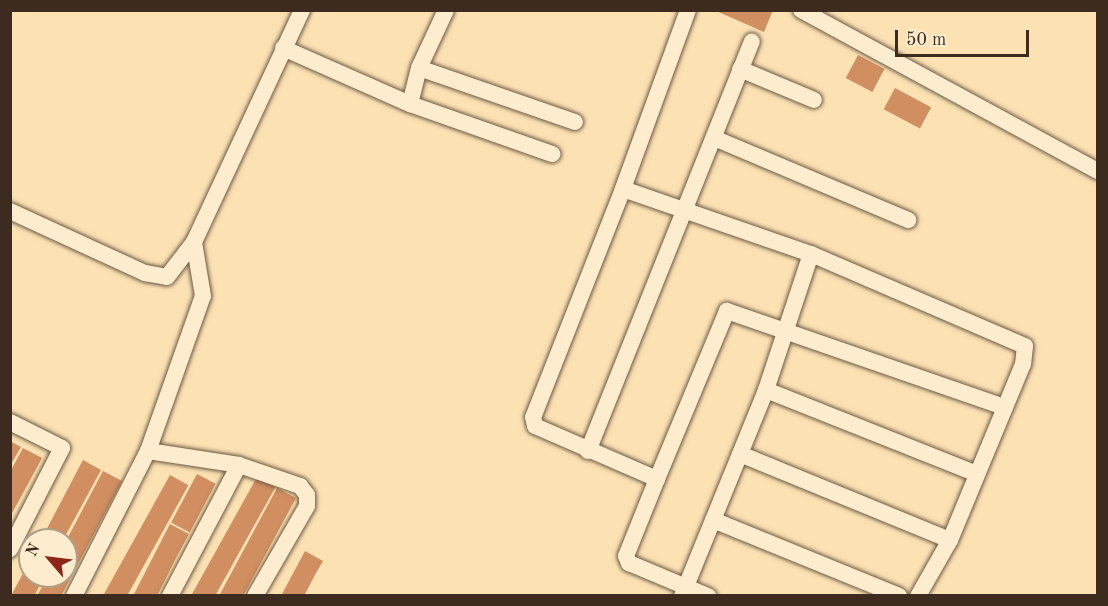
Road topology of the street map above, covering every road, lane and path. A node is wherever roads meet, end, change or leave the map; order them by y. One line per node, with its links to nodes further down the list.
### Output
1 (302, 10): 6 (street)
2 (446, 10): 7 (street)
3 (688, 10): 15 (street)
4 (801, 10): 14 (street)
5 (752, 42): 8 (street)
6 (283, 48): 10 (street); 19 (street)
7 (419, 68): 10 (street); 11 (street)
8 (740, 69): 9 (street); 12 (street)
9 (814, 100)
10 (410, 104): 13 (street)
11 (574, 122)
12 (714, 138): 17 (street); 18 (street)
13 (552, 154)
14 (1098, 171)
15 (623, 189): 17 (street); 26 (street)
16 (10, 211): 19 (street)
17 (685, 213): 20 (street); 26 (street)
18 (908, 220)
19 (194, 242): 25 (street)
20 (811, 254): 21 (street); 23 (street)
21 (786, 327): 22 (street); 23 (street); 30 (street)
22 (766, 390): 27 (street); 29 (street)
23 (1005, 407): 29 (street)
24 (10, 422): 33 (street)
25 (148, 451): 28 (street); 35 (street)
26 (588, 451): 30 (street)
27 (740, 454): 31 (street); 32 (street)
28 (239, 465): 36 (street); 37 (street)
29 (977, 474): 32 (street)
30 (657, 479): 34 (street)
31 (713, 520): 34 (street); 39 (street)
32 (950, 540): 40 (street)
33 (10, 549)
34 (684, 591): 38 (street)
35 (75, 596)
36 (170, 596)
37 (255, 596)
38 (708, 596)
39 (899, 596)
40 (918, 596)

